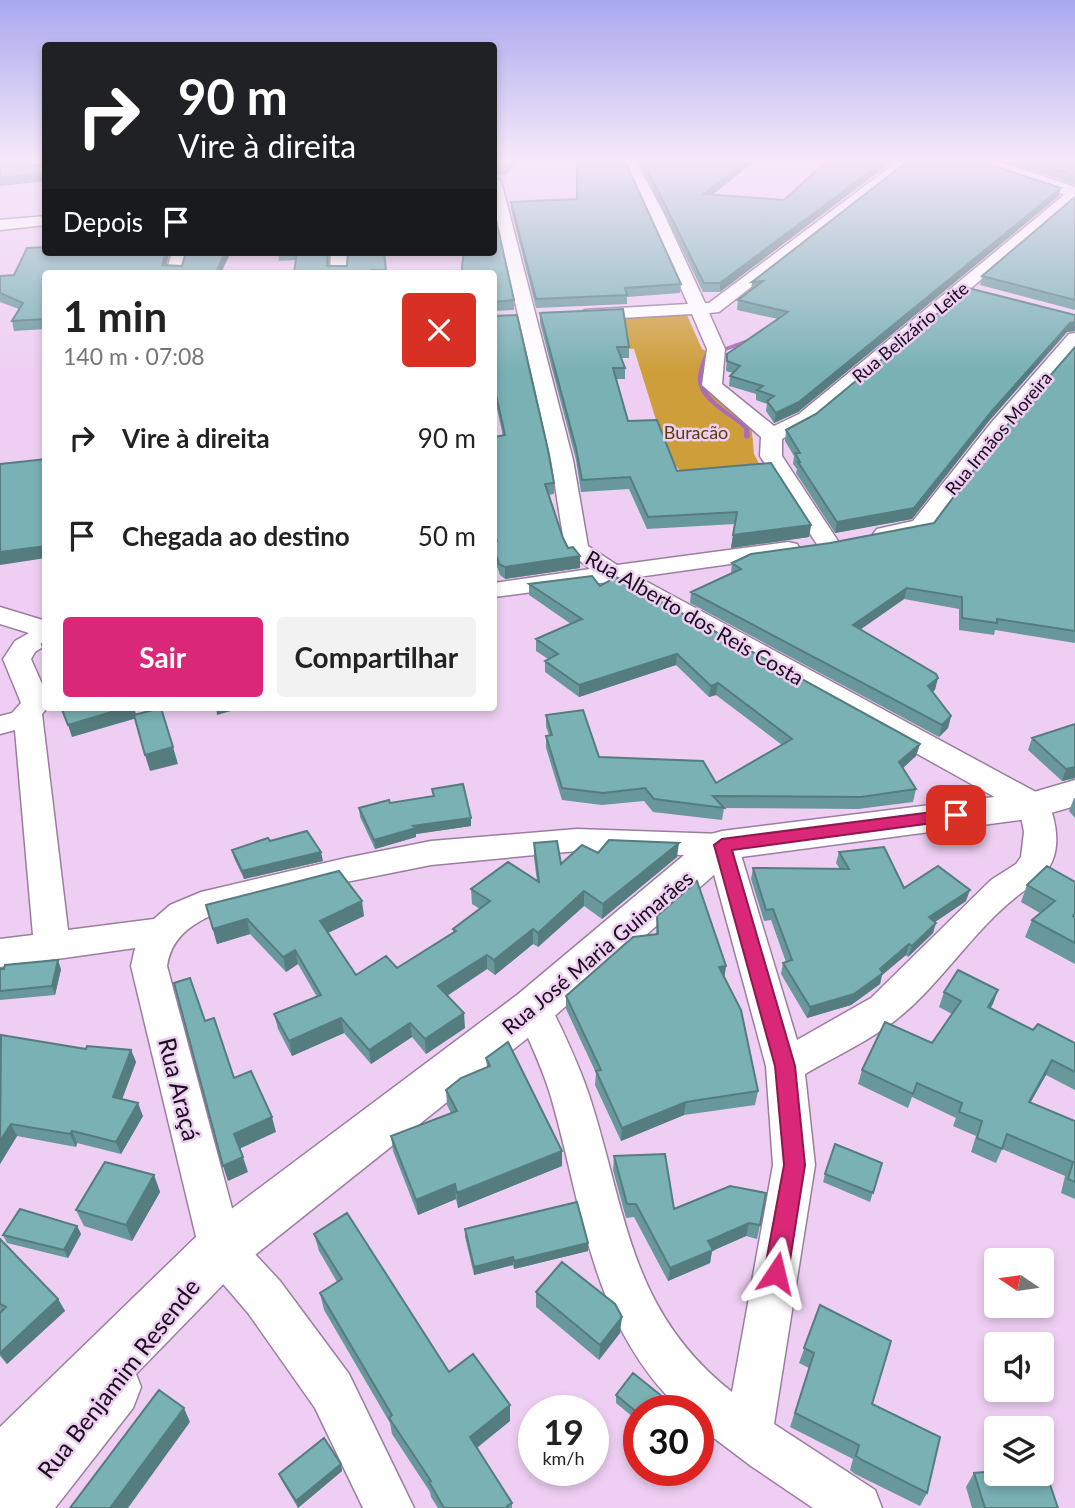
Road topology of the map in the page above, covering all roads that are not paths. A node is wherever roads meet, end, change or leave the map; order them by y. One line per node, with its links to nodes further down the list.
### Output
1 (509, 231): 9 (street, Rua Alberto dos Reis Costa)
2 (662, 231): 7 (street)
3 (814, 231): 7 (street)
4 (1030, 231): 5 (street, Rua Belizário Leite)
5 (963, 288): 6 (street); 12 (street, Rua Belizário Leite)
6 (988, 295)
7 (700, 311): 8 (street); 12 (street)
8 (568, 316)
9 (534, 317): 10 (street); 14 (street, Rua Alberto dos Reis Costa)
10 (505, 318)
11 (1075, 338): 13 (street, Rua Irmãos Moreira)
12 (772, 436): 13 (street)
13 (828, 544): 14 (street)
14 (613, 574): 15 (street); 21 (street, Rua Alberto dos Reis Costa)
15 (497, 590)
16 (0, 614): 17 (street)
17 (42, 630)
18 (42, 635): 19 (street)
19 (14, 720): 24 (street)
20 (1075, 793): 21 (street)
21 (1034, 805): 22 (street); 27 (street)
22 (722, 845): 23 (street); 26 (street, Rua José Maria Guimarães); 27 (street)
23 (163, 930): 24 (street); 28 (street, Rua Araçá)
24 (52, 946): 25 (street)
25 (0, 953)
26 (533, 1008): 28 (street, Rua José Maria Guimarães); 29 (street)
27 (785, 1066): 29 (street)
28 (221, 1249): 30 (street); 31 (street, Rua Benjamim Resende); 32 (street)
29 (748, 1435): 33 (street)
30 (0, 1470)
31 (16, 1508)
32 (389, 1508)
33 (857, 1508)

